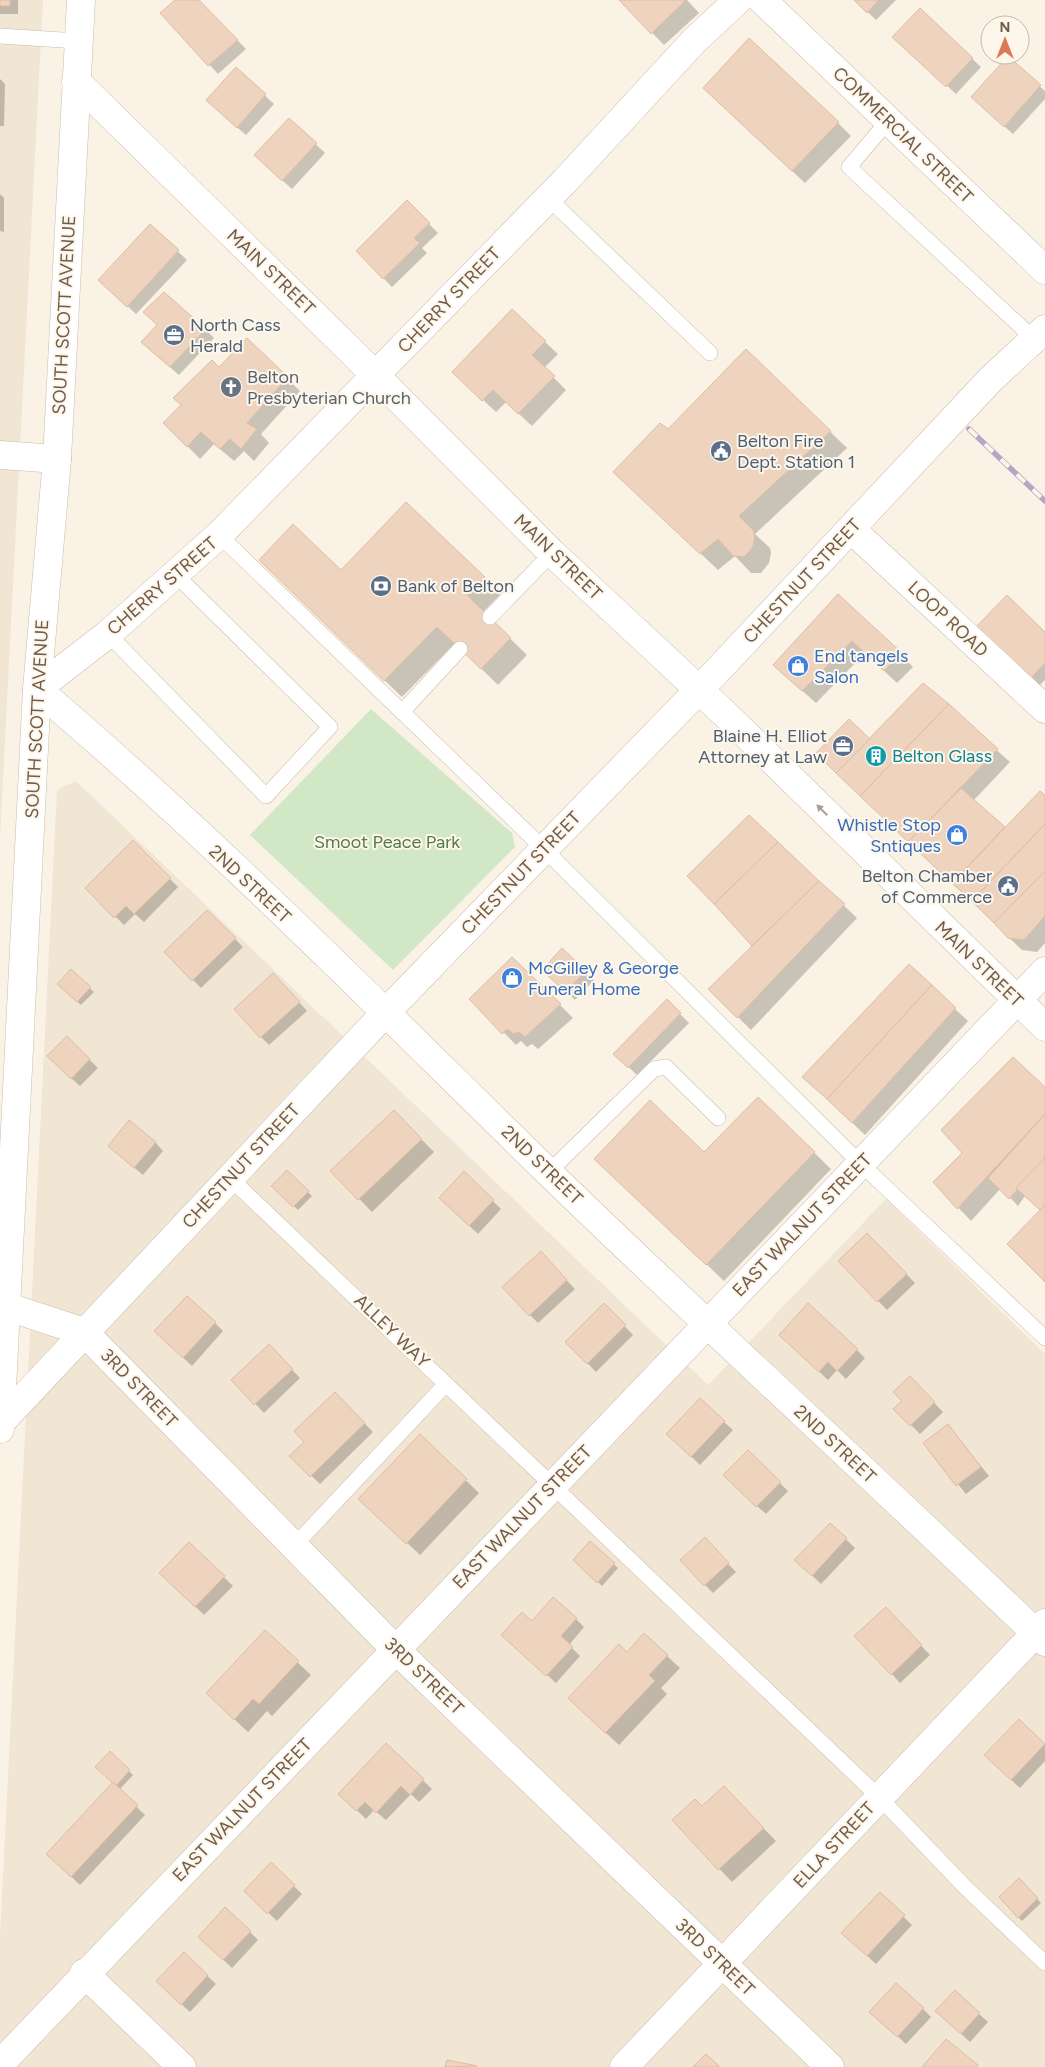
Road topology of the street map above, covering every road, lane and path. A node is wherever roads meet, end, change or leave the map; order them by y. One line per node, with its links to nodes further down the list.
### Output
1 (80, 0): 5 (street, SOUTH SCOTT AVENUE)
2 (738, 0): 8 (street, CHERRY STREET)
3 (762, 0): 7 (street, COMMERCIAL STREET)
4 (0, 36): 5 (lane)
5 (78, 41): 6 (street, SOUTH SCOTT AVENUE)
6 (76, 81): 12 (street, MAIN STREET); 14 (street, SOUTH SCOTT AVENUE)
7 (888, 120): 9 (street, COMMERCIAL STREET); 10 (lane)
8 (548, 198): 11 (lane); 12 (street, CHERRY STREET)
9 (1045, 270)
10 (1040, 334): 15 (street, CHESTNUT STREET)
11 (710, 353)
12 (375, 375): 16 (street, CHERRY STREET); 17 (street, MAIN STREET)
13 (0, 455): 14 (street)
14 (57, 459): 22 (street, SOUTH SCOTT AVENUE)
15 (851, 529): 23 (street, CHESTNUT STREET); 24 (street, LOOP ROAD)
16 (220, 535): 18 (street, CHERRY STREET); 25 (lane)
17 (552, 553): 19 (lane); 23 (street, MAIN STREET)
18 (175, 574): 20 (street, CHERRY STREET); 20 (lane)
19 (490, 618)
20 (108, 634): 22 (street, CHERRY STREET)
21 (460, 649): 25 (lane)
22 (37, 689): 29 (street, 2ND STREET); 35 (street, SOUTH SCOTT AVENUE)
23 (699, 690): 26 (street, CHESTNUT STREET); 28 (street, MAIN STREET, one-way to 23)
24 (1045, 709)
25 (402, 712): 26 (lane)
26 (544, 849): 29 (street, CHESTNUT STREET); 32 (lane)
27 (1045, 972): 28 (street, EAST WALNUT STREET)
28 (1016, 1000): 30 (street, MAIN STREET); 32 (street, EAST WALNUT STREET)
29 (386, 1012): 33 (street, 2ND STREET); 34 (street, CHESTNUT STREET)
30 (1045, 1027)
31 (718, 1118): 33 (lane)
32 (861, 1164): 36 (street, EAST WALNUT STREET); 38 (lane)
33 (549, 1172): 36 (street, 2ND STREET)
34 (230, 1178): 37 (street, CHESTNUT STREET); 39 (lane, ALLEY WAY)
35 (4, 1307): 37 (street, 3RD STREET); 40 (street, SOUTH SCOTT AVENUE)
36 (707, 1324): 41 (street, EAST WALNUT STREET); 43 (street, 2ND STREET)
37 (84, 1332): 40 (street, CHESTNUT STREET); 42 (street, 3RD STREET)
38 (1045, 1338)
39 (446, 1384): 41 (lane, ALLEY WAY); 42 (lane)
40 (0, 1430)
41 (553, 1485): 44 (street, EAST WALNUT STREET); 45 (lane, ALLEY WAY)
42 (294, 1546): 44 (street, 3RD STREET)
43 (1042, 1633): 45 (street, ELLA STREET)
44 (395, 1649): 46 (street, 3RD STREET); 48 (street, EAST WALNUT STREET)
45 (879, 1797): 46 (street, ELLA STREET); 47 (lane, ALLEY WAY)
46 (722, 1963): 51 (street, ELLA STREET); 52 (street, 3RD STREET)
47 (1045, 1963)
48 (84, 1973): 49 (street, EAST WALNUT STREET); 50 (street)
49 (0, 2064)
50 (182, 2067)
51 (624, 2067)
52 (830, 2067)

